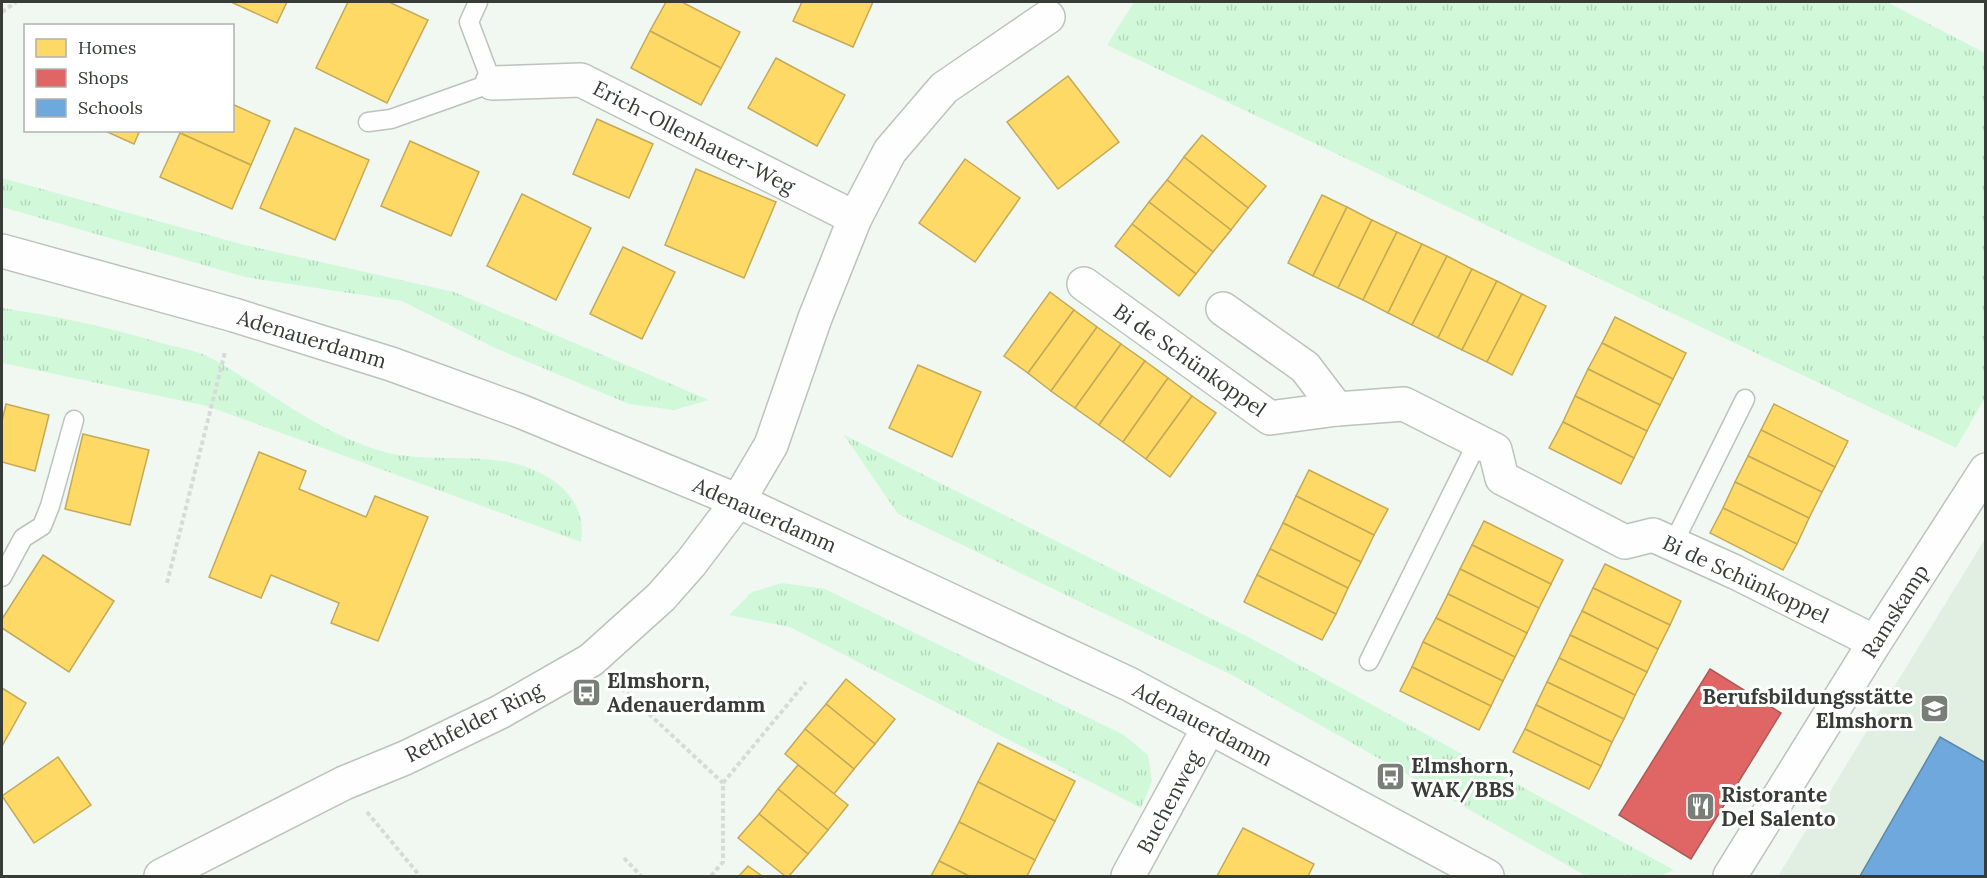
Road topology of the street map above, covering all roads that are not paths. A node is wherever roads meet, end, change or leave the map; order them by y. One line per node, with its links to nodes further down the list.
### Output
1 (478, 2): 3 (lane)
2 (1048, 17): 5 (street)
3 (492, 83): 4 (lane); 5 (street, Erich-Ollenhauer-Weg)
4 (368, 122)
5 (855, 218): 14 (street)
6 (2, 251): 14 (street, Adenauerdamm)
7 (1084, 284): 10 (street, Bi de Schünkoppel)
8 (1223, 309): 10 (street)
9 (1745, 399): 15 (lane)
10 (1337, 409): 12 (street, Bi de Schünkoppel)
11 (74, 420): 16 (lane)
12 (1478, 441): 15 (street, Bi de Schünkoppel); 18 (lane)
13 (1986, 470): 17 (street, Ramskamp)
14 (738, 501): 19 (street, Adenauerdamm); 20 (street, Rethfelder Ring)
15 (1673, 544): 17 (street, Bi de Schünkoppel)
16 (2, 577)
17 (1875, 642): 23 (street, Ramskamp)
18 (1369, 661)
19 (1209, 727): 21 (street, Buchenweg); 22 (street, Adenauerdamm)
20 (161, 876)
21 (1128, 876)
22 (1487, 876)
23 (1730, 876)

